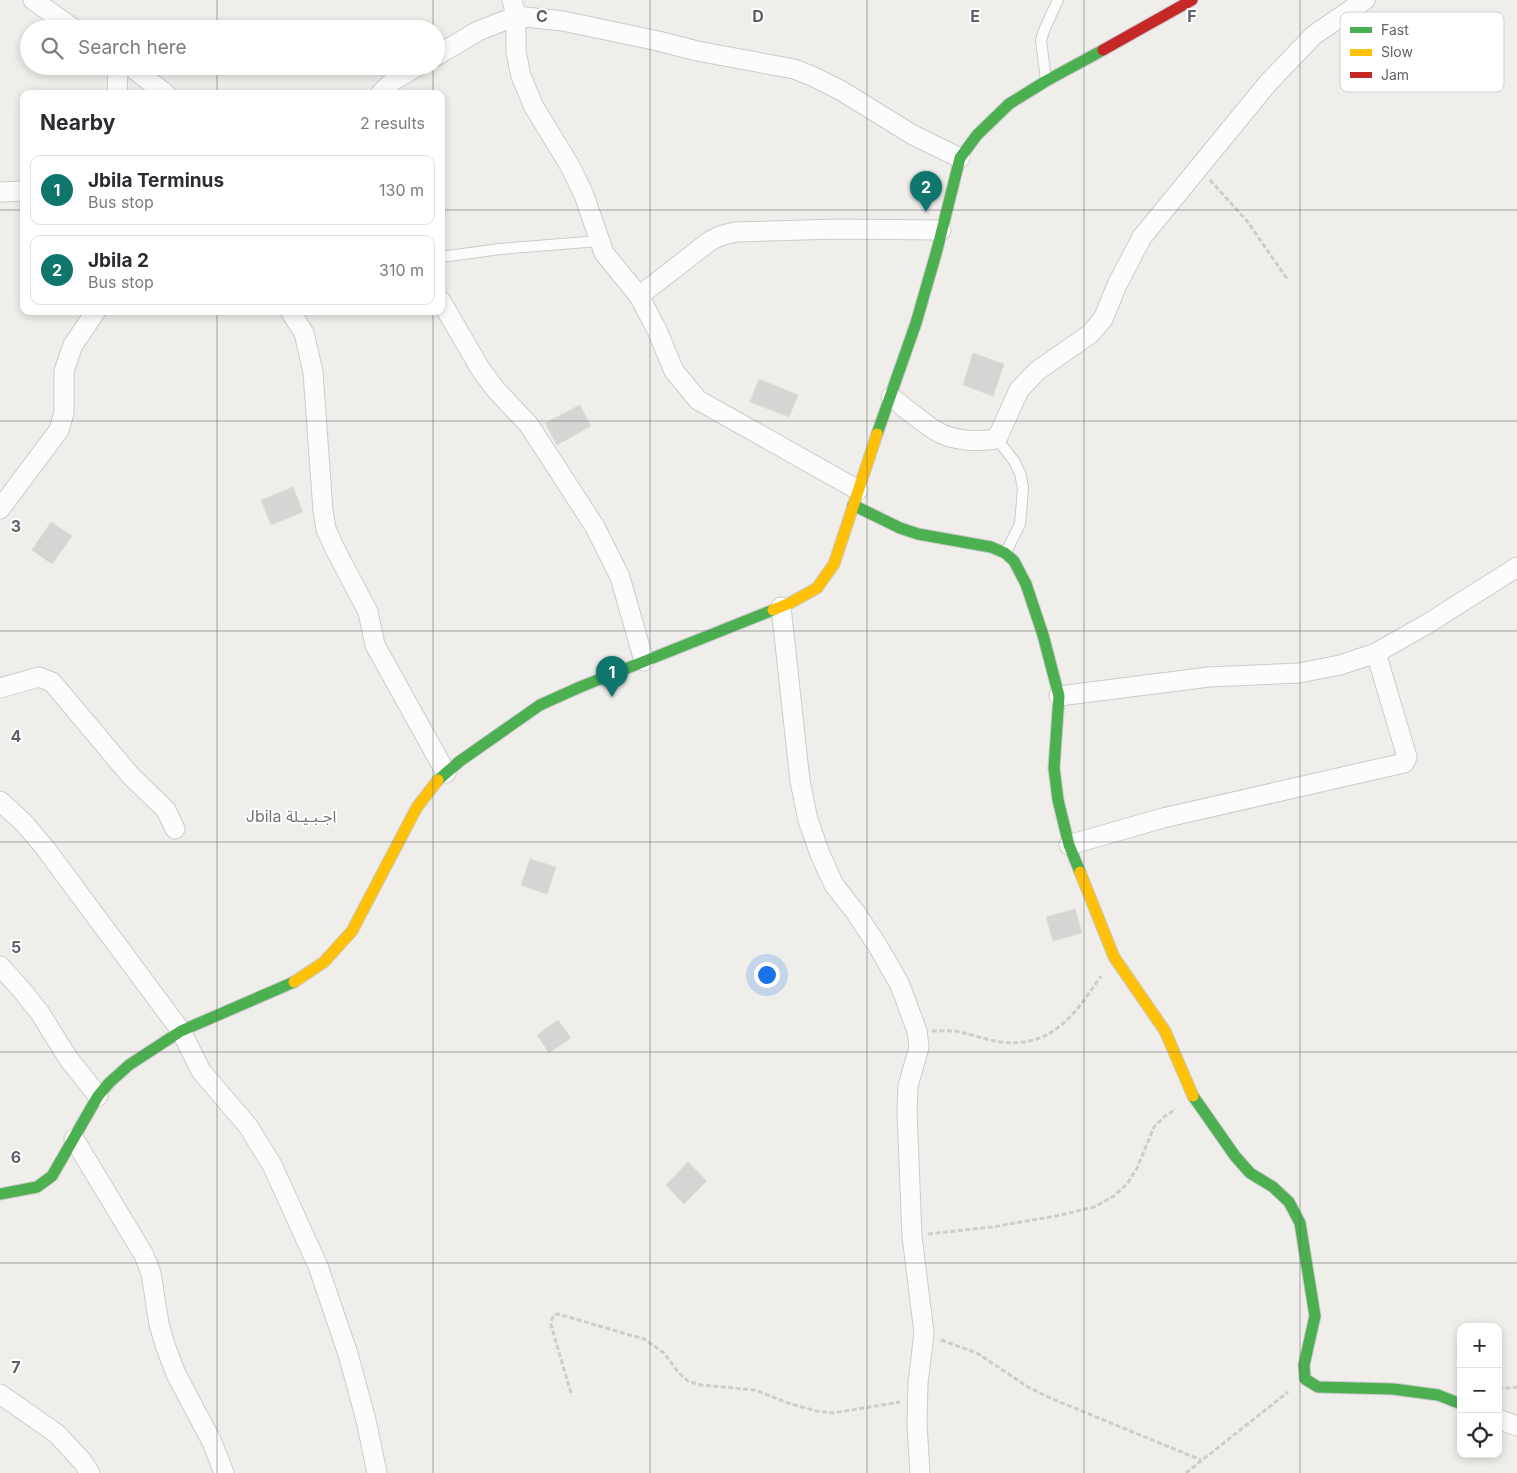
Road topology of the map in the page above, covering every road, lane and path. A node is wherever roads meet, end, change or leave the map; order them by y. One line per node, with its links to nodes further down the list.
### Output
1 (33, 0): 8 (street)
2 (1058, 0): 13 (lane)
3 (1192, 0): 13 (street)
4 (1365, 0): 6 (street)
5 (514, 8): 9 (street); 17 (street); 22 (street)
6 (1348, 12)
7 (1340, 17): 18 (street)
8 (61, 20)
9 (445, 51)
10 (118, 75): 14 (street)
11 (142, 75): 15 (street)
12 (403, 75): 16 (street)
13 (1046, 81): 17 (street)
14 (118, 90)
15 (161, 90)
16 (384, 90)
17 (960, 158): 21 (street)
18 (1198, 167): 24 (path); 30 (street)
19 (20, 191): 20 (street)
20 (0, 192)
21 (941, 230): 25 (street); 29 (street)
22 (599, 241): 23 (lane); 25 (street)
23 (445, 256)
24 (1288, 280)
25 (638, 296): 31 (street)
26 (445, 308): 37 (street)
27 (93, 315): 32 (street)
28 (293, 315): 40 (street)
29 (891, 396): 30 (street); 31 (street)
30 (997, 439): 33 (lane)
31 (856, 498): 33 (street); 35 (street)
32 (0, 509)
33 (1005, 553): 39 (street)
34 (1517, 567): 36 (street)
35 (780, 607): 37 (street); 47 (street)
36 (1376, 653): 39 (street); 43 (street)
37 (644, 661): 40 (street)
38 (0, 688): 42 (street)
39 (1059, 696): 43 (street)
40 (446, 773): 46 (street)
41 (0, 801): 46 (street)
42 (174, 829)
43 (1069, 845): 44 (street)
44 (1114, 957): 47 (path); 49 (street)
45 (0, 966): 48 (street)
46 (181, 1031): 48 (street); 66 (street)
47 (917, 1031): 52 (street)
48 (98, 1096): 50 (street)
49 (1194, 1098): 52 (path); 54 (street)
50 (74, 1139): 51 (street); 65 (street)
51 (0, 1194)
52 (912, 1236): 53 (street)
53 (924, 1333): 59 (street); 63 (path)
54 (1305, 1379): 60 (street); 63 (path)
55 (1517, 1387): 56 (path)
56 (1502, 1389)
57 (571, 1393): 59 (path)
58 (0, 1394): 64 (street)
59 (918, 1399): 67 (street)
60 (1457, 1402)
61 (1502, 1420): 62 (street)
62 (1517, 1426)
63 (1201, 1460): 68 (path)
64 (90, 1473)
65 (224, 1473)
66 (377, 1473)
67 (920, 1473)
68 (1186, 1473)

